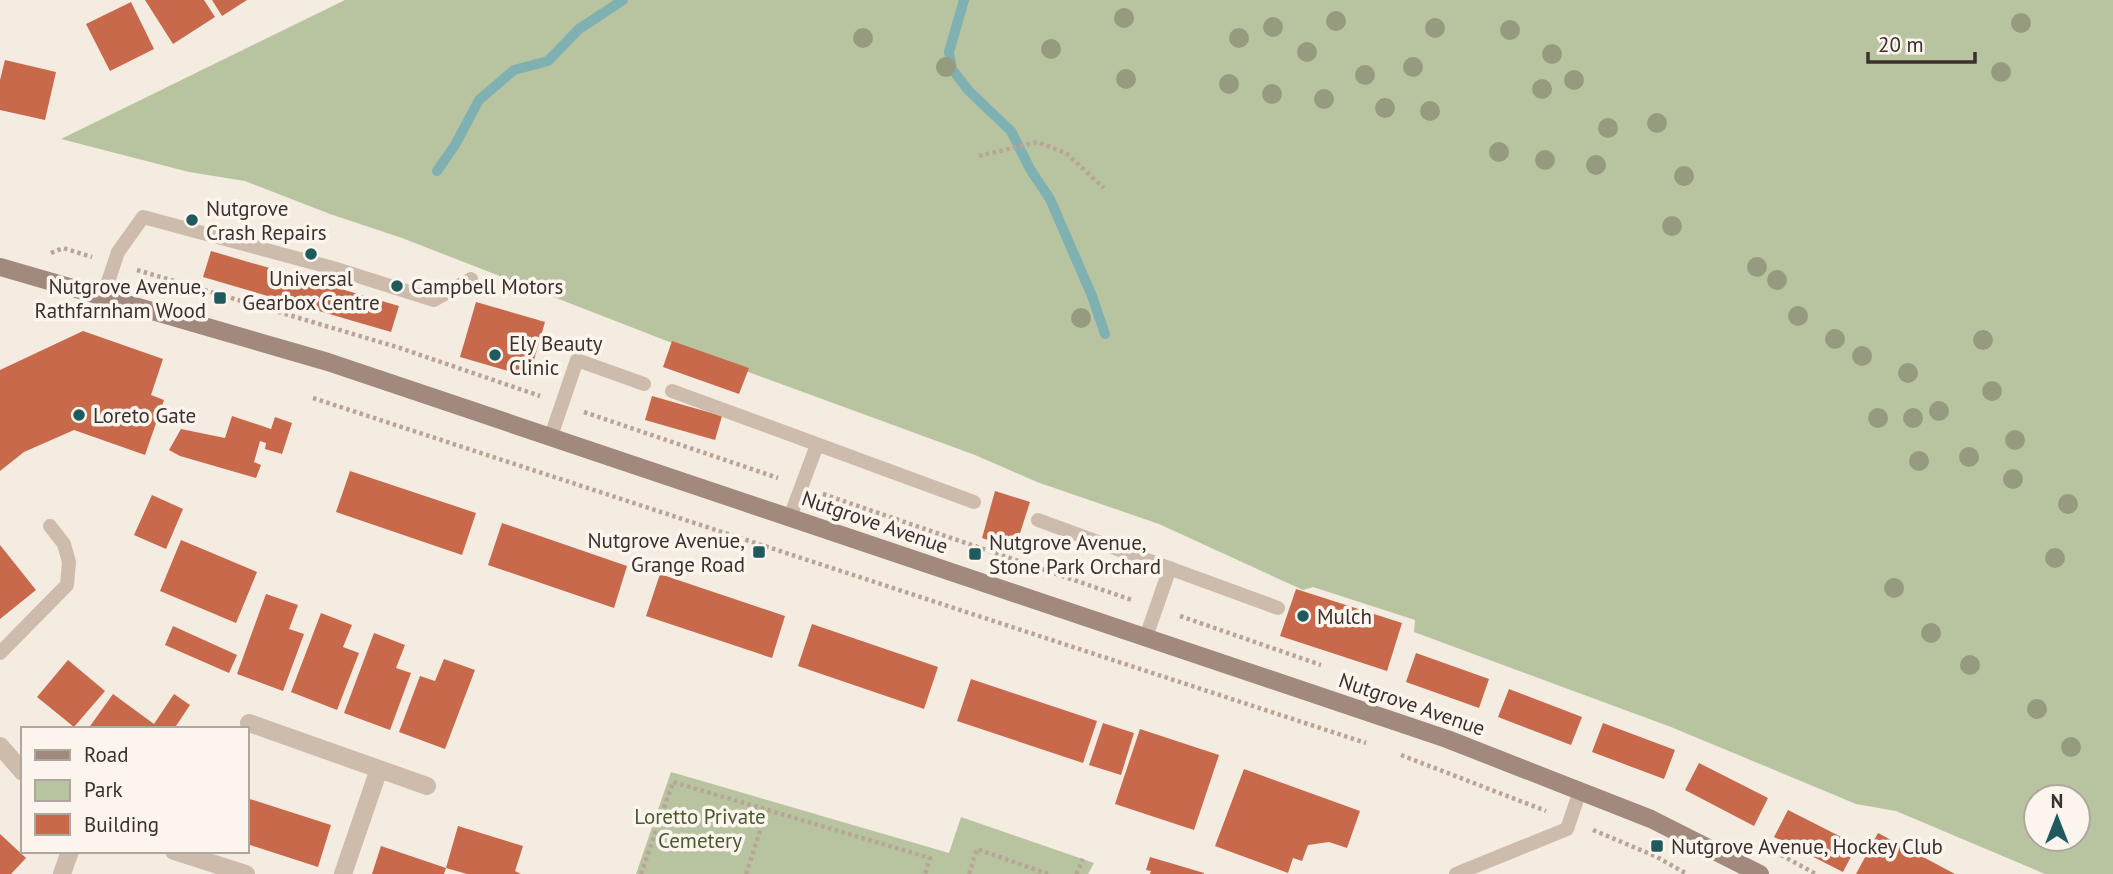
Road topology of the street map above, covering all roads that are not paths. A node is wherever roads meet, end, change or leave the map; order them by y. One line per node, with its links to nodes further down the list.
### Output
1 (0, 267): 3 (main road, Nutgrove Avenue)
2 (471, 279): 3 (lane)
3 (103, 297): 6 (main road, Nutgrove Avenue)
4 (644, 384): 6 (lane)
5 (672, 391): 7 (lane)
6 (551, 436): 9 (main road, Nutgrove Avenue)
7 (817, 444): 8 (lane); 9 (lane)
8 (974, 502)
9 (790, 517): 14 (main road, Nutgrove Avenue)
10 (1038, 520): 12 (lane)
11 (50, 526): 15 (lane)
12 (1170, 568): 13 (lane); 14 (lane)
13 (1278, 608)
14 (1146, 637): 21 (main road, Nutgrove Avenue)
15 (0, 653)
16 (249, 723): 18 (street)
17 (0, 746): 19 (street)
18 (379, 769): 20 (street); 26 (street)
19 (21, 770)
20 (427, 786)
21 (1580, 791): 27 (lane); 28 (main road, Nutgrove Avenue)
22 (69, 853): 24 (street)
23 (180, 853): 25 (street)
24 (62, 874)
25 (246, 874)
26 (343, 874)
27 (1456, 874)
28 (1760, 874)

